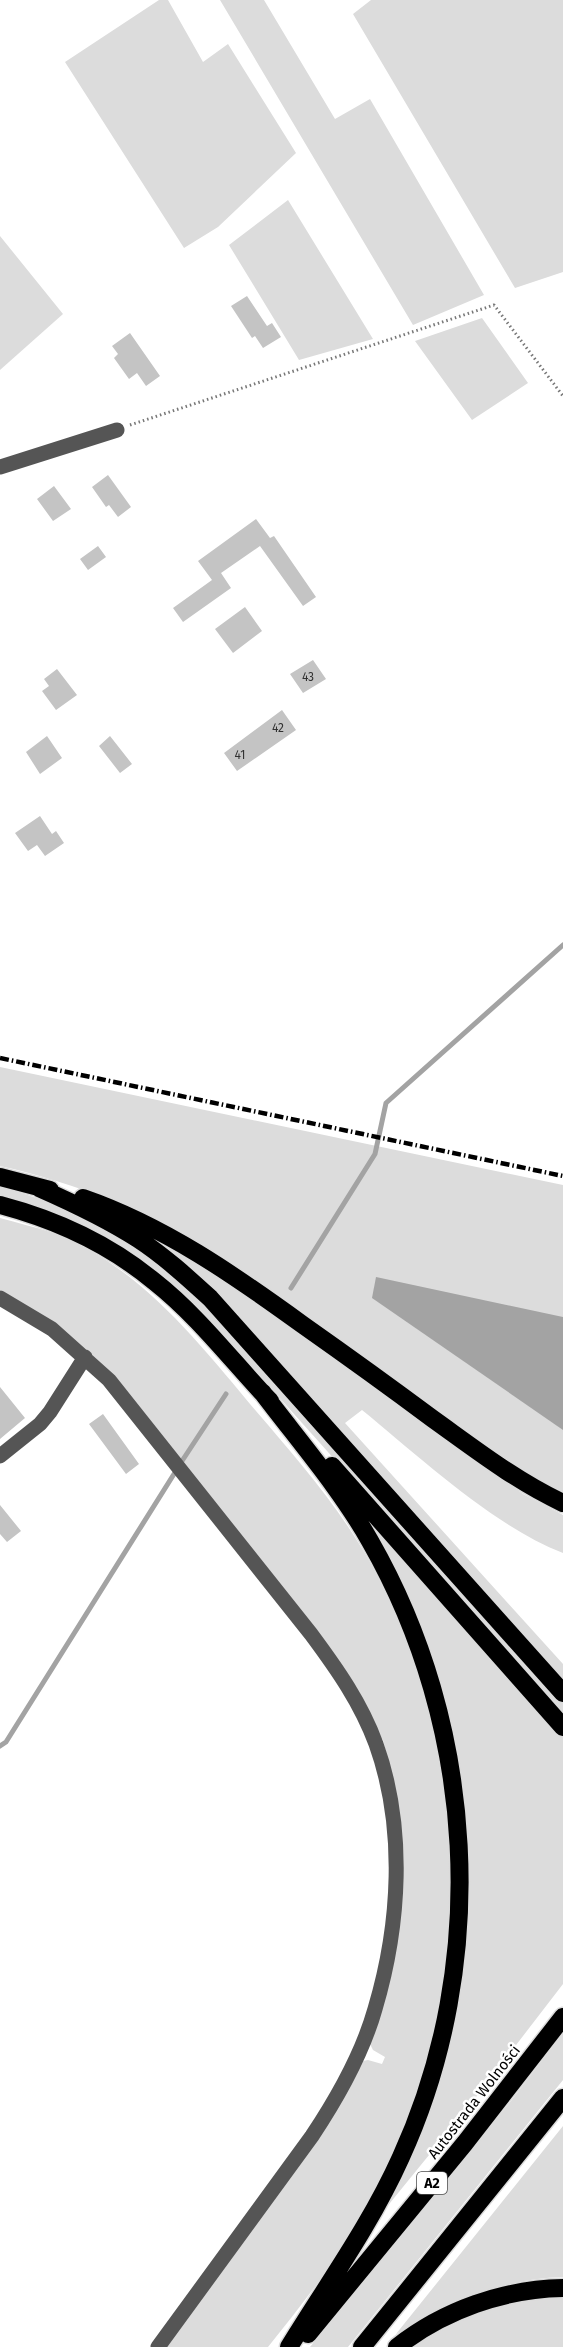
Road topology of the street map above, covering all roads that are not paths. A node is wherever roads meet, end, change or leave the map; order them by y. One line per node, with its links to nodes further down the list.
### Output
1 (117, 429): 2 (street)
2 (0, 467)
3 (0, 1177): 4 (highway)
4 (39, 1188): 10 (highway); 11 (highway)
5 (0, 1205): 8 (highway)
6 (0, 1298): 7 (street)
7 (85, 1357): 9 (street); 16 (street)
8 (262, 1392): 12 (highway); 17 (highway)
9 (0, 1456)
10 (563, 1503)
11 (563, 1693)
12 (563, 1727)
13 (563, 2017): 18 (highway, Autostrada Wolności / A2)
14 (563, 2098): 19 (highway)
15 (563, 2288): 20 (highway)
16 (158, 2347)
17 (290, 2347)
18 (298, 2347)
19 (362, 2347)
20 (397, 2347)

